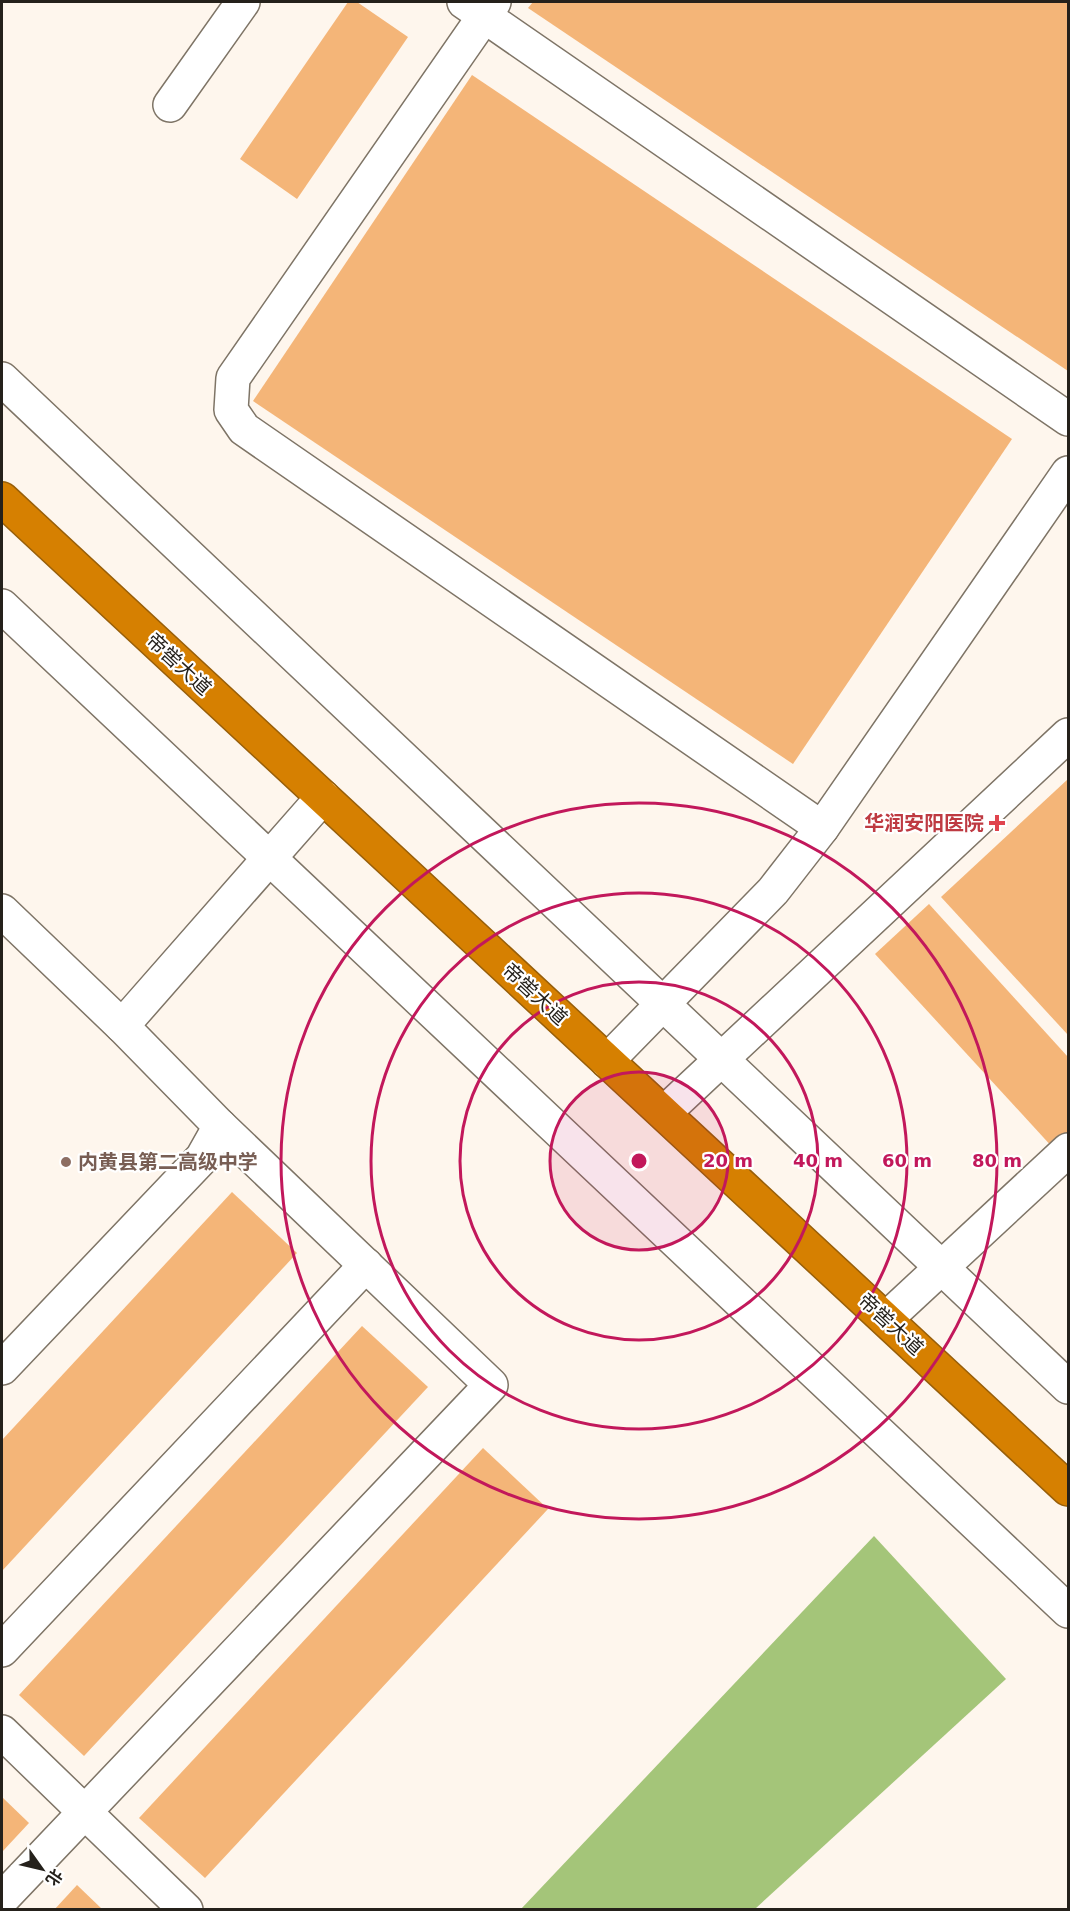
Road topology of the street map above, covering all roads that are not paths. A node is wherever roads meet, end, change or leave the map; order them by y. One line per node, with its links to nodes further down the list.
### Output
1 (243, 2): 3 (street)
2 (481, 6): 5 (street); 11 (street)
3 (170, 105)
4 (2, 379): 14 (street)
5 (1068, 419)
6 (1068, 473): 11 (street)
7 (2, 500): 10 (highway, 帝喾大道)
8 (2, 606): 12 (street)
9 (1068, 735): 16 (street)
10 (323, 797): 12 (street); 17 (highway, 帝喾大道)
11 (822, 828): 14 (street)
12 (269, 858): 15 (street); 27 (street)
13 (2, 911): 15 (street)
14 (663, 1004): 16 (street); 17 (street)
15 (122, 1026): 19 (street)
16 (722, 1059): 18 (street); 22 (street)
17 (607, 1061): 18 (highway, 帝喾大道)
18 (664, 1113): 23 (highway, 帝喾大道)
19 (220, 1126): 21 (street); 24 (street)
20 (1068, 1150): 22 (street)
21 (366, 1265): 28 (street); 30 (street)
22 (941, 1267): 23 (street); 25 (street)
23 (886, 1319): 26 (highway, 帝喾大道)
24 (2, 1368)
25 (1068, 1387)
26 (1068, 1489)
27 (1068, 1611)
28 (2, 1650)
29 (2, 1732): 30 (street)
30 (85, 1812): 31 (street); 32 (street)
31 (2, 1899)
32 (186, 1910)

